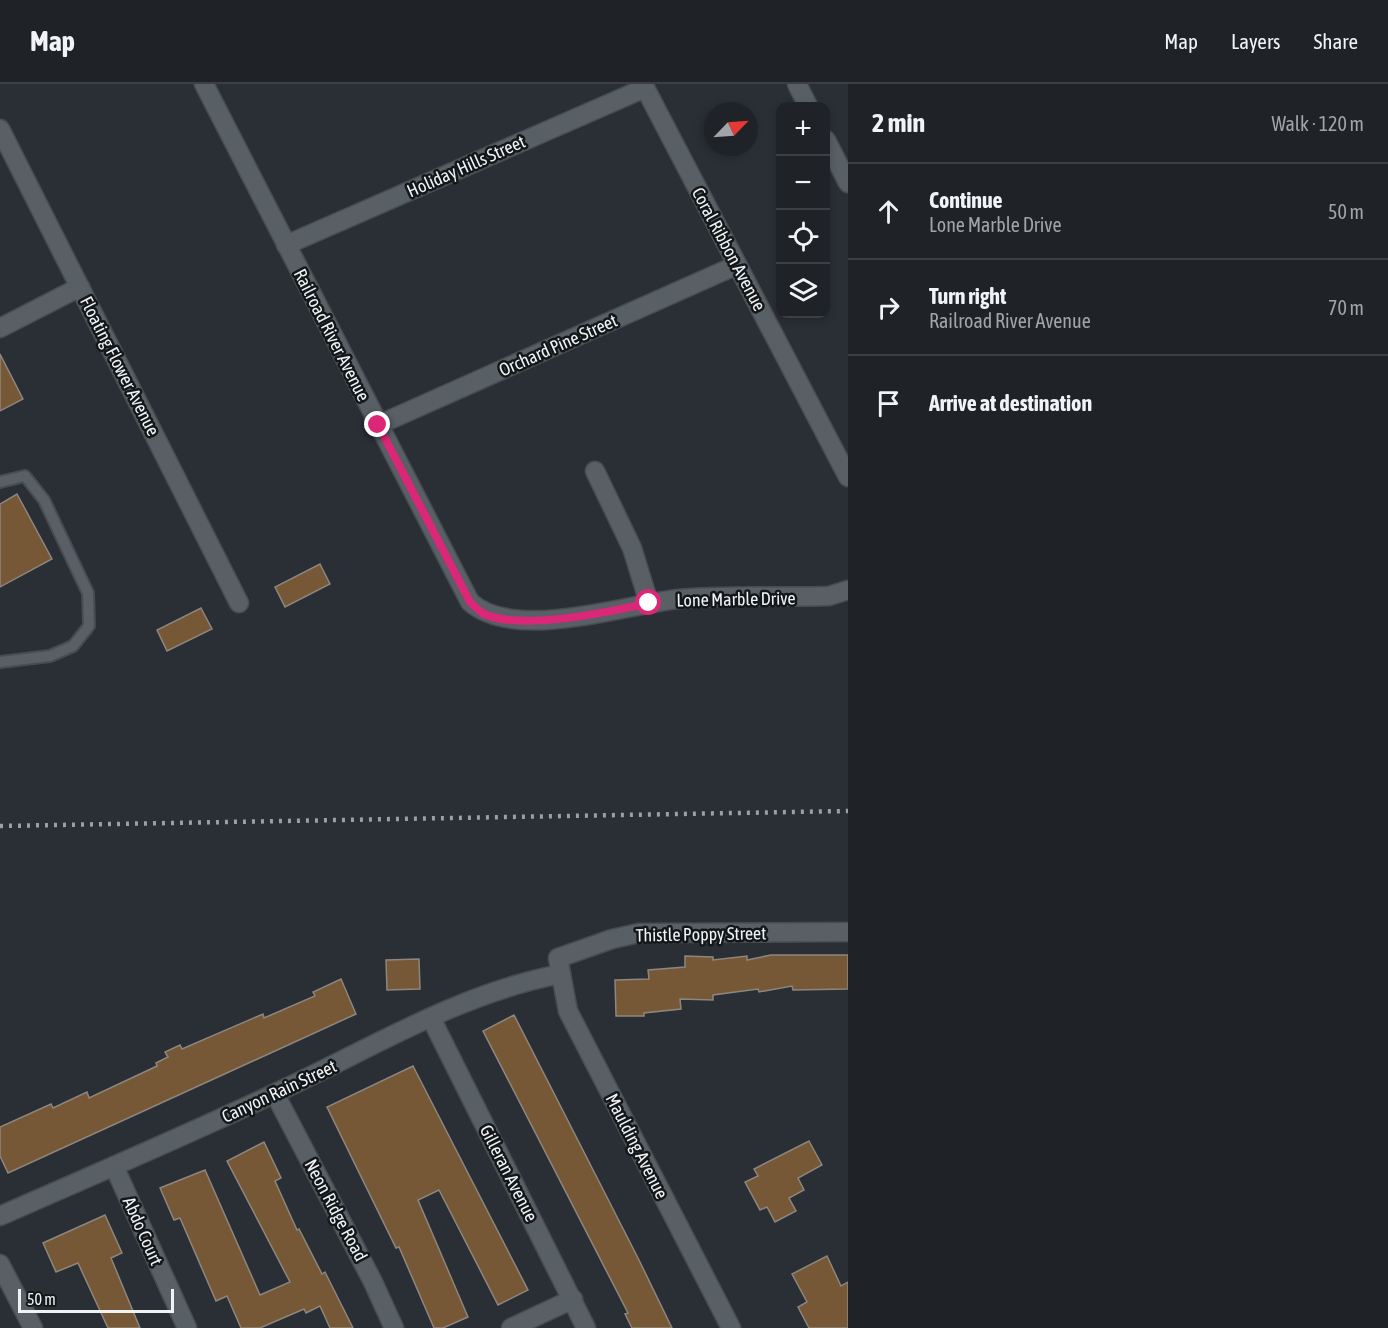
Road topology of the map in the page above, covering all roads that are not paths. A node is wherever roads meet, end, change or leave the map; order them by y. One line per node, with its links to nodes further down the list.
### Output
1 (204, 84): 8 (street, Railroad River Avenue)
2 (797, 84): 4 (street)
3 (644, 86): 8 (street, Holiday Hills Street); 9 (street, Coral Ribbon Avenue)
4 (806, 102)
5 (0, 129): 10 (street, Floating Flower Avenue)
6 (830, 149): 7 (street)
7 (848, 183)
8 (286, 245): 12 (street, Railroad River Avenue)
9 (737, 265): 12 (street, Orchard Pine Street); 14 (street, Coral Ribbon Avenue)
10 (80, 287): 11 (street); 17 (street, Floating Flower Avenue)
11 (0, 328)
12 (378, 425): 19 (street, Railroad River Avenue)
13 (595, 471): 18 (street)
14 (848, 477)
15 (0, 482): 20 (lane)
16 (848, 590): 18 (street, Lone Marble Drive)
17 (239, 603)
18 (649, 603): 19 (street, Lone Marble Drive)
19 (482, 613)
20 (0, 662)
21 (848, 932): 22 (street, Thistle Poppy Street)
22 (560, 966): 23 (street, Canyon Rain Street); 34 (street, Maulding Avenue)
23 (431, 1018): 24 (street, Canyon Rain Street); 28 (street, Gilleran Avenue)
24 (275, 1094): 25 (street, Canyon Rain Street); 31 (street, Neon Ridge Road)
25 (114, 1166): 26 (street, Canyon Rain Street); 30 (street, Abdo Court)
26 (0, 1216)
27 (0, 1264): 29 (street)
28 (573, 1299): 32 (street); 33 (street, Gilleran Avenue)
29 (33, 1328)
30 (187, 1328)
31 (394, 1328)
32 (511, 1328)
33 (586, 1328)
34 (731, 1328)

